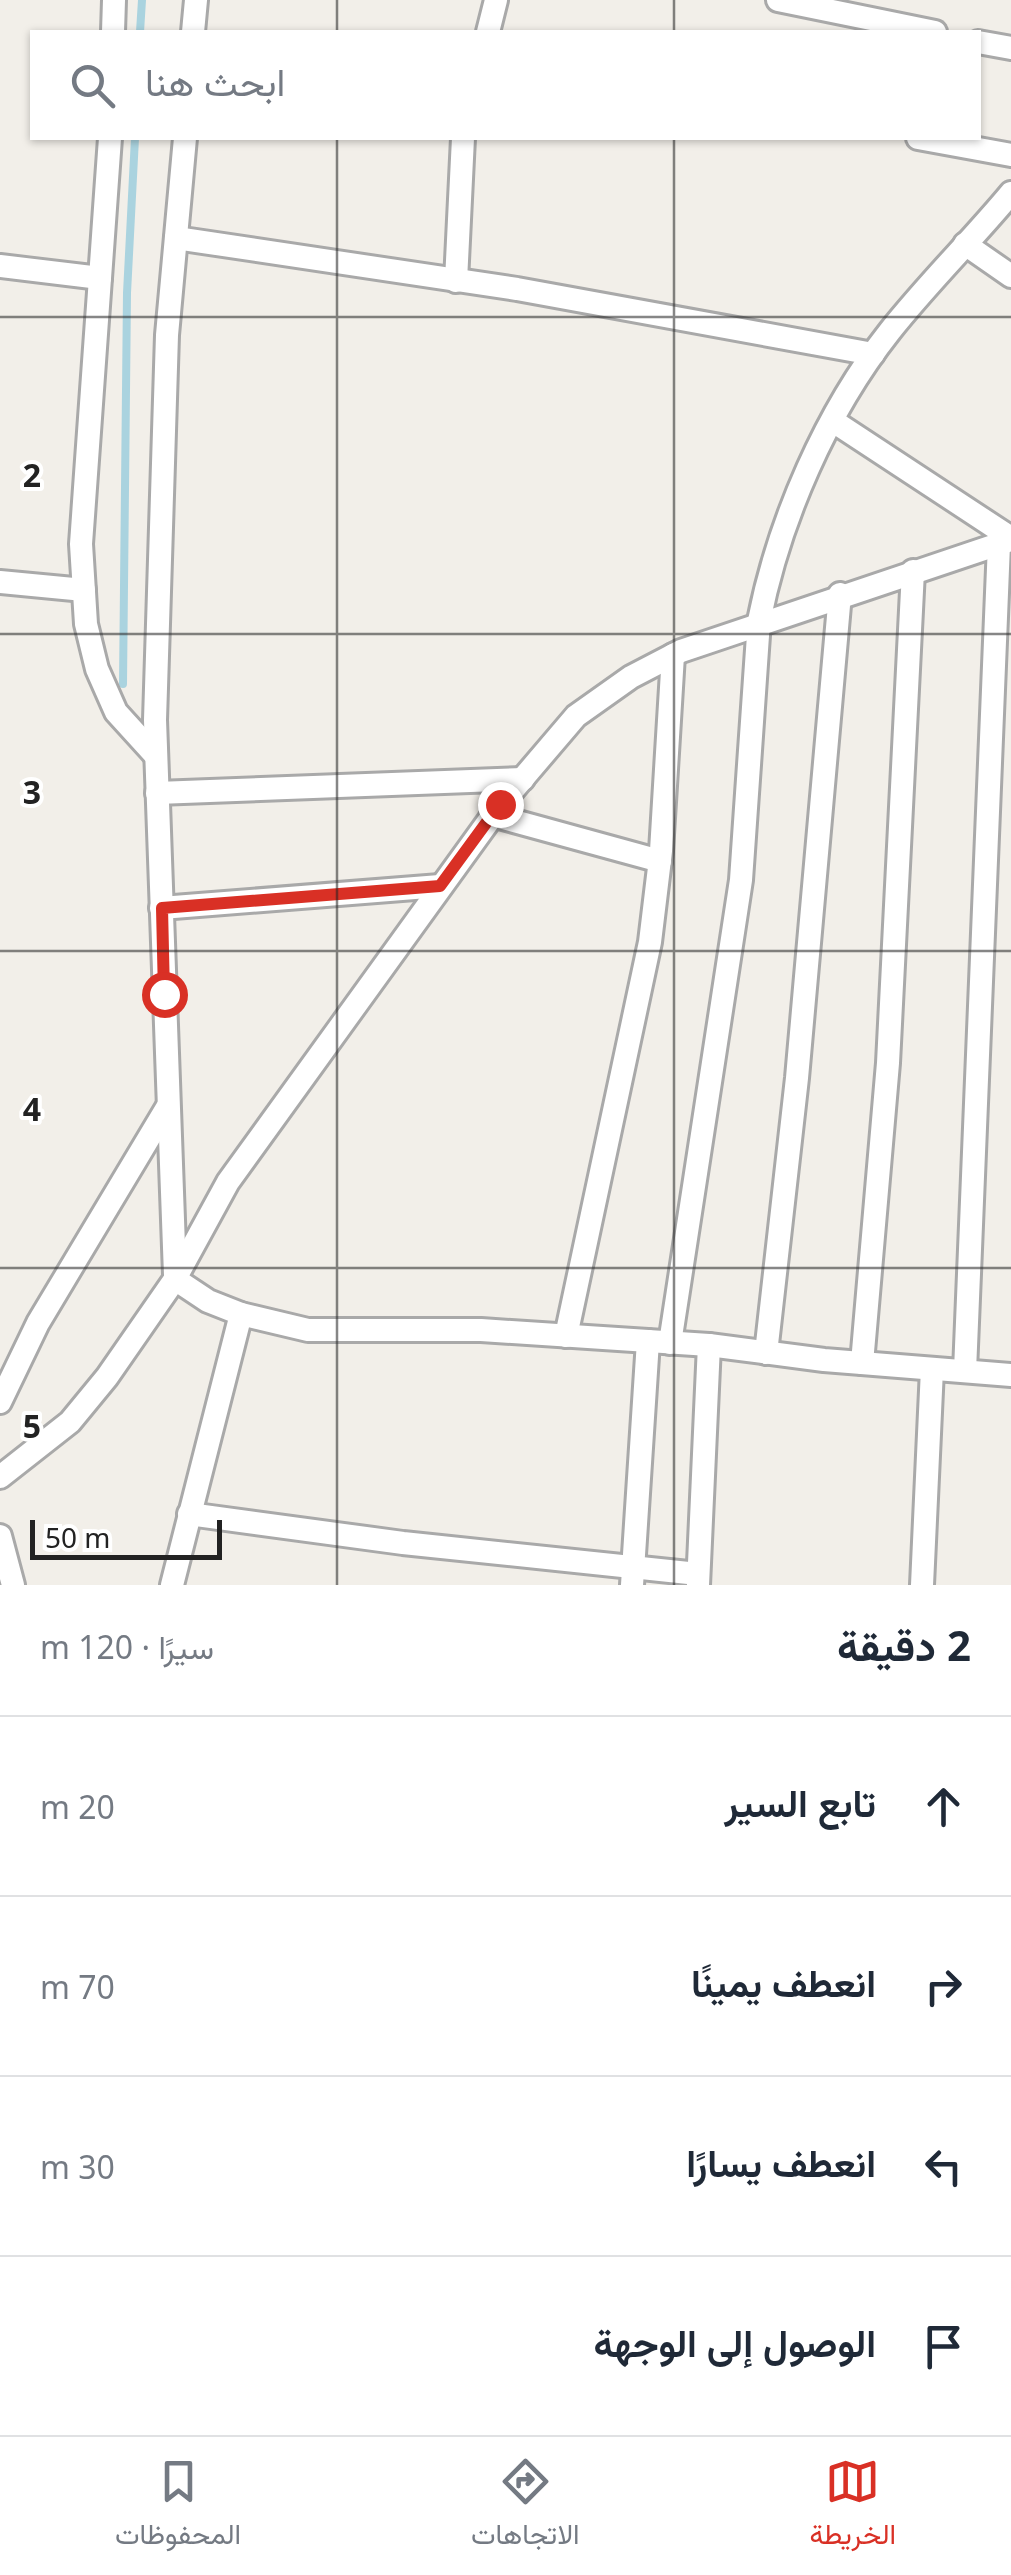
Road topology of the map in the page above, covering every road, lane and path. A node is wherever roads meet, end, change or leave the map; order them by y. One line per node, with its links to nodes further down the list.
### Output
1 (114, 0): 5 (street)
2 (196, 0): 6 (street)
3 (496, 0): 7 (street)
4 (778, 0): 8 (street)
5 (113, 30)
6 (194, 30)
7 (488, 30)
8 (925, 30)
9 (981, 43): 10 (street)
10 (1011, 48)
11 (110, 140): 21 (street)
12 (184, 140): 17 (street)
13 (464, 140): 22 (street)
14 (929, 140): 15 (street)
15 (1011, 155)
16 (1011, 193): 18 (street)
17 (176, 238): 22 (street); 32 (street)
18 (965, 244): 20 (street); 23 (street)
19 (0, 266): 21 (street)
20 (1011, 276)
21 (100, 278): 28 (street)
22 (456, 281): 23 (street)
23 (873, 354): 24 (street)
24 (833, 421): 25 (street); 30 (street)
25 (1007, 541): 26 (street); 48 (street)
26 (913, 571): 29 (street); 46 (street)
27 (0, 582): 28 (street)
28 (84, 590): 32 (street)
29 (840, 594): 30 (street); 45 (street)
30 (759, 621): 31 (street); 43 (street)
31 (673, 655): 33 (street); 36 (street)
32 (156, 756): 34 (street)
33 (523, 778): 34 (street); 35 (street)
34 (157, 792): 38 (street)
35 (492, 815): 36 (street); 37 (street)
36 (660, 861): 42 (street)
37 (440, 886): 38 (street); 40 (street)
38 (162, 908): 39 (street)
39 (168, 1106): 40 (street); 50 (street)
40 (175, 1279): 41 (street); 51 (street)
41 (241, 1314): 42 (street); 52 (street)
42 (566, 1336): 43 (street)
43 (659, 1342): 44 (street); 54 (street)
44 (709, 1345): 45 (street); 55 (street)
45 (766, 1353): 46 (street)
46 (862, 1363): 47 (street)
47 (932, 1369): 48 (street); 58 (street)
48 (965, 1371): 49 (street)
49 (1011, 1374)
50 (0, 1402)
51 (0, 1478)
52 (189, 1514): 54 (street); 57 (street)
53 (0, 1536): 56 (street)
54 (632, 1577): 55 (street)
55 (698, 1579)
56 (13, 1585)
57 (172, 1585)
58 (922, 1585)

